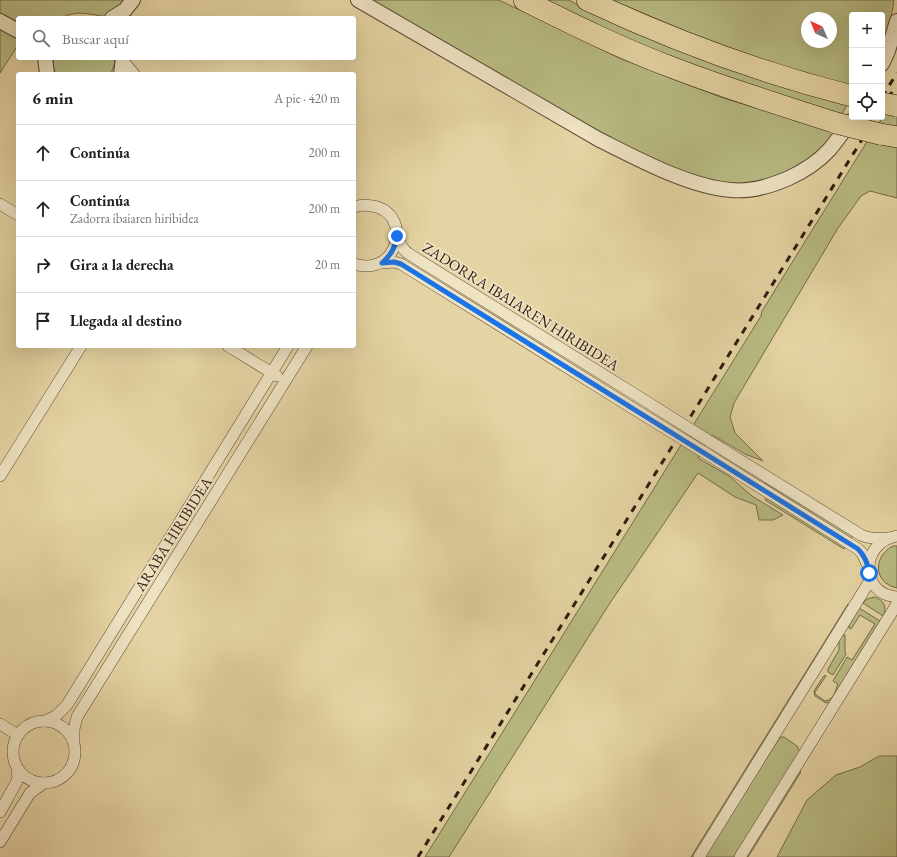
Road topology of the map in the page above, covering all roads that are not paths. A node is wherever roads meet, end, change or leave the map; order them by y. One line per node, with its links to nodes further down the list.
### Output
1 (358, 0): 15 (street)
2 (524, 0): 15 (highway)
3 (587, 0): 12 (highway)
4 (128, 9): 5 (street)
5 (116, 16)
6 (0, 21): 8 (street)
7 (897, 21): 9 (street)
8 (16, 29)
9 (885, 58)
10 (122, 64): 11 (street)
11 (132, 72)
12 (849, 95)
13 (885, 104): 14 (highway, bridge)
14 (897, 106)
15 (844, 120): 16 (highway, bridge)
16 (889, 135)
17 (0, 204): 19 (street)
18 (356, 207): 20 (street, ZADORRA IBAIAREN HIRIBIDEA)
19 (16, 214)
20 (397, 236): 21 (street); 32 (street, ZADORRA IBAIAREN HIRIBIDEA, bridge)
21 (382, 263): 23 (street, ZADORRA IBAIAREN HIRIBIDEA); 33 (street, ZADORRA IBAIAREN HIRIBIDEA, bridge)
22 (356, 265): 23 (street)
23 (365, 267): 24 (street)
24 (356, 272)
25 (80, 348): 31 (street)
26 (231, 348): 29 (street)
27 (287, 348): 29 (street, ARABA HIRIBIDEA)
28 (306, 348): 30 (street, ARABA HIRIBIDEA)
29 (272, 373): 30 (street); 37 (street, ARABA HIRIBIDEA)
30 (285, 381): 40 (street, ARABA HIRIBIDEA)
31 (0, 476)
32 (893, 537): 33 (street)
33 (868, 566): 34 (street, ZADORRA IBAIAREN HIRIBIDEA)
34 (871, 579): 35 (street); 45 (street)
35 (897, 597)
36 (897, 604): 46 (street)
37 (45, 721): 39 (street); 40 (street)
38 (0, 724): 39 (street)
39 (18, 735): 41 (street)
40 (74, 741): 42 (street)
41 (17, 768): 42 (street); 43 (street)
42 (44, 783): 44 (street)
43 (0, 812)
44 (0, 842)
45 (699, 857)
46 (740, 857)

